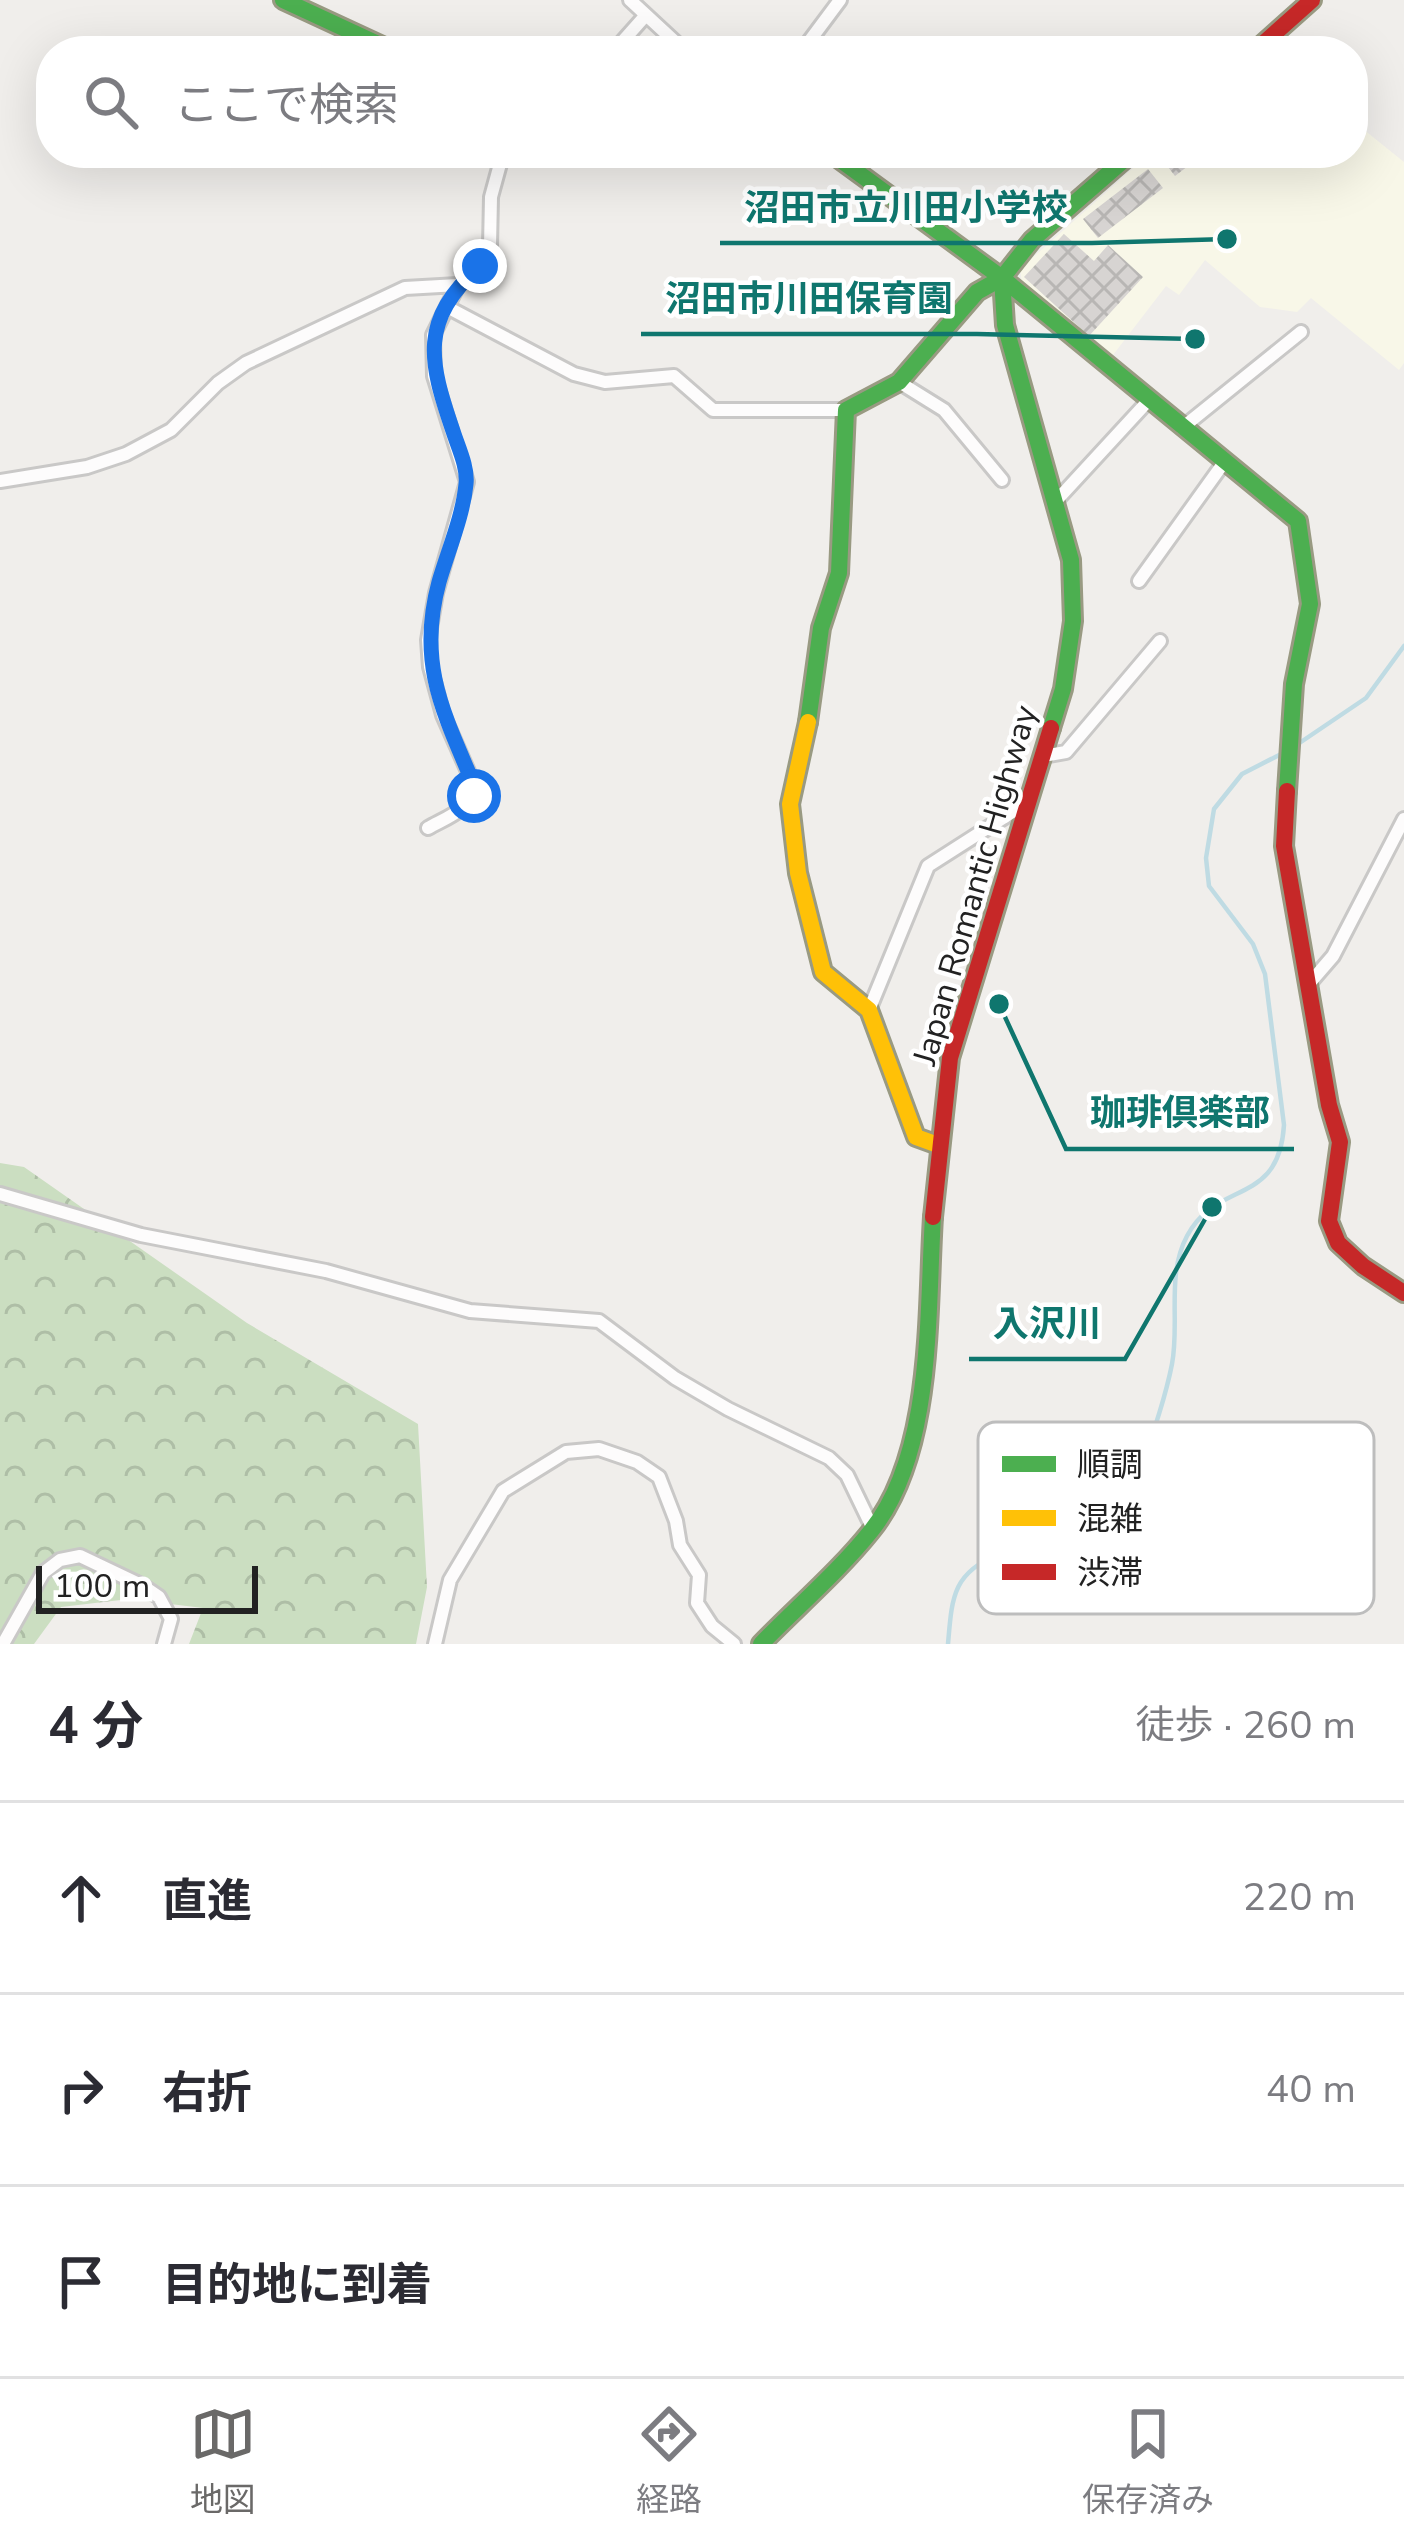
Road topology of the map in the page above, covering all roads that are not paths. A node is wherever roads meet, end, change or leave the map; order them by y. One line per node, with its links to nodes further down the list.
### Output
1 (283, 0): 6 (main road)
2 (630, 0): 5 (street)
3 (840, 0): 9 (street)
4 (1312, 0): 10 (main road)
5 (646, 15): 7 (street); 8 (street)
6 (361, 36)
7 (627, 36)
8 (669, 36)
9 (813, 36)
10 (1272, 36)
11 (499, 168): 15 (street)
12 (852, 168): 14 (main road)
13 (1115, 168): 14 (main road)
14 (1002, 278): 18 (main road); 19 (main road); 25 (main road, Japan Romantic Highway)
15 (458, 285): 16 (street); 23 (street)
16 (447, 307): 20 (street); 31 (street)
17 (1301, 332): 21 (street)
18 (899, 382): 20 (main road); 24 (street)
19 (1149, 400): 21 (main road); 25 (street)
20 (846, 410): 33 (main road)
21 (1182, 428): 22 (main road)
22 (1226, 461): 26 (street); 32 (main road)
23 (0, 481)
24 (1002, 481)
25 (1055, 502): 28 (main road, Japan Romantic Highway)
26 (1139, 581)
27 (1160, 641): 28 (street)
28 (1041, 756): 29 (main road, Japan Romantic Highway)
29 (1026, 803): 33 (street); 34 (main road, Japan Romantic Highway)
30 (1404, 819): 32 (street)
31 (428, 828)
32 (1308, 985): 36 (main road)
33 (868, 1010): 34 (main road)
34 (938, 1145): 37 (main road, Japan Romantic Highway)
35 (0, 1194): 37 (street)
36 (1404, 1293)
37 (873, 1529): 42 (main road, Japan Romantic Highway)
38 (3, 1644): 39 (street)
39 (164, 1644)
40 (435, 1644): 41 (street)
41 (734, 1644)
42 (761, 1644)

